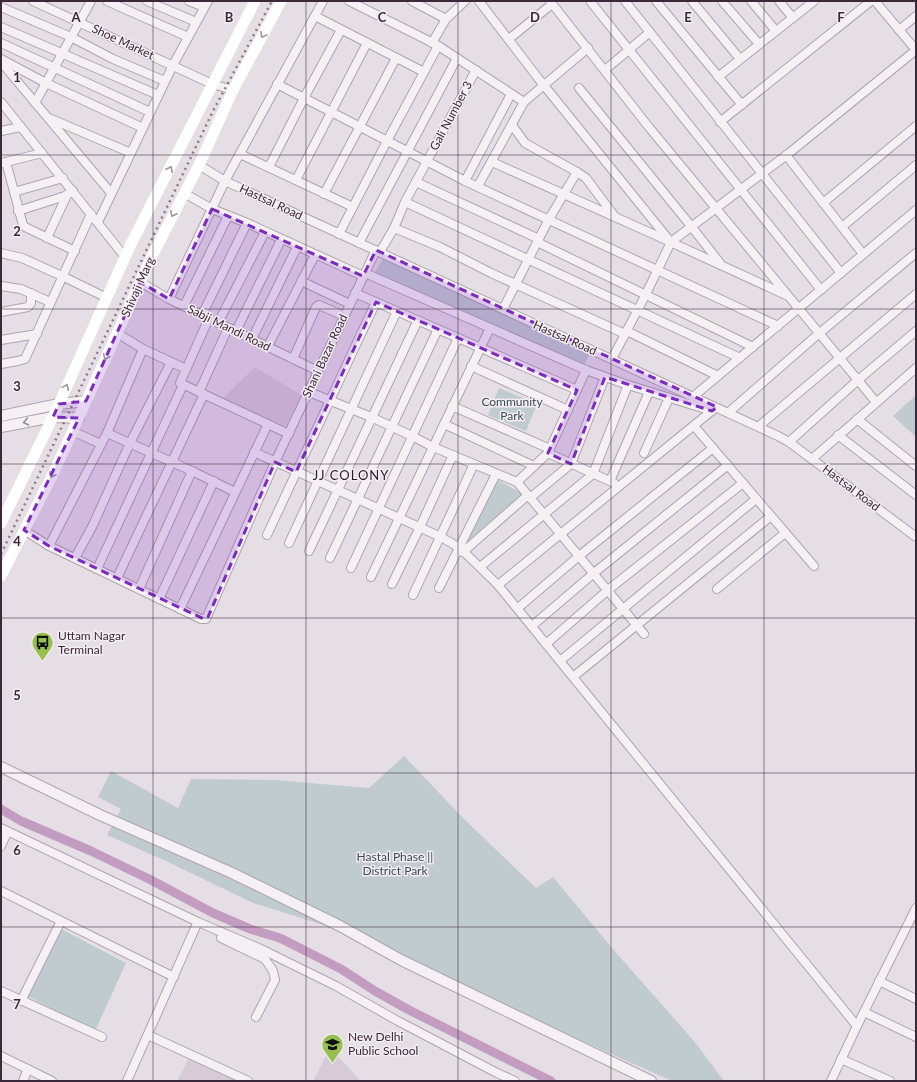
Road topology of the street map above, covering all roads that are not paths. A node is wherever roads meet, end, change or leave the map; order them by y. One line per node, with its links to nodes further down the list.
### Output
1 (33, 1): 30 (street, Shoe Market)
2 (91, 1): 30 (street)
3 (107, 1): 38 (street)
4 (147, 1): 31 (street)
5 (190, 1): 24 (street)
6 (254, 1): 60 (main road, Shivaji Marg)
7 (281, 1): 64 (main road, Shivaji Marg, one-way to 64)
8 (323, 1): 26 (street)
9 (349, 1): 42 (street)
10 (412, 1): 29 (street)
11 (465, 1): 29 (street)
12 (479, 1): 39 (street)
13 (590, 1): 45 (street)
14 (625, 1): 36 (street)
15 (656, 1): 57 (street)
16 (692, 1): 50 (street)
17 (722, 1): 43 (street)
18 (751, 1): 35 (street)
19 (779, 1): 28 (street)
20 (871, 1): 71 (street)
21 (875, 1): 34 (street)
22 (551, 2): 39 (street); 44 (street)
23 (812, 2): 28 (street)
24 (206, 4): 31 (street)
25 (1, 7): 37 (street)
26 (315, 16): 33 (street); 61 (street)
27 (916, 16): 34 (street)
28 (793, 18): 35 (street)
29 (446, 19): 42 (street)
30 (80, 22): 37 (street); 52 (street, Shoe Market)
31 (196, 22): 38 (street)
32 (1, 27): 47 (street)
33 (341, 30): 41 (street); 67 (street)
34 (899, 30): 46 (street)
35 (776, 31): 43 (street)
36 (650, 32): 45 (street); 75 (street)
37 (71, 37): 47 (street); 58 (street)
38 (188, 37): 52 (street)
39 (509, 39): 62 (street)
40 (1, 43): 53 (street)
41 (367, 43): 48 (street); 73 (street)
42 (435, 44): 49 (street); 56 (street)
43 (759, 44): 50 (street)
44 (588, 48): 55 (street); 62 (street)
45 (629, 50): 55 (street); 102 (street)
46 (916, 50): 87 (street)
47 (63, 53): 53 (street); 66 (street)
48 (396, 58): 56 (street); 79 (street)
49 (457, 58): 54 (street); 83 (street)
50 (740, 59): 57 (street)
51 (1, 60): 59 (street); 70 (street)
52 (173, 65): 58 (street); 60 (street, Shoe Market)
53 (54, 68): 59 (street); 72 (street)
54 (476, 70): 65 (street); 88 (street, Gali Number 3)
55 (605, 70): 112 (street)
56 (424, 72): 82 (street)
57 (718, 76): 71 (street)
58 (165, 81): 66 (street)
59 (46, 83): 70 (street); 80 (street)
60 (212, 84): 64 (street, Shoe Market); 139 (main road, Shivaji Marg, one-way to 60)
61 (277, 84): 67 (street); 86 (street)
62 (543, 84): 69 (street); 130 (street)
63 (580, 88): 122 (street)
64 (233, 90): 91 (main road, Shivaji Marg)
65 (512, 94): 69 (street); 99 (street)
66 (158, 96): 72 (street)
67 (304, 98): 73 (street); 93 (street)
68 (1, 102): 78 (street)
69 (524, 102): 76 (street)
70 (35, 103): 74 (street)
71 (742, 105): 75 (street)
72 (150, 112): 80 (street)
73 (331, 112): 79 (street); 97 (street)
74 (46, 117): 85 (street); 105 (street)
75 (720, 122): 95 (street)
76 (512, 125): 89 (street); 94 (street)
77 (916, 126): 110 (street)
78 (21, 127): 81 (street); 84 (street)
79 (359, 127): 82 (street); 107 (street)
80 (143, 128): 85 (street)
81 (1, 131)
82 (386, 141): 83 (street); 111 (street)
83 (407, 151): 88 (street); 131 (street)
84 (42, 153): 90 (street); 96 (street)
85 (131, 153): 105 (street)
86 (240, 154): 93 (street); 98 (street)
87 (786, 156): 95 (street); 110 (street)
88 (427, 161): 99 (street); 100 (street, Gali Number 3)
89 (492, 162): 101 (street); 108 (street)
90 (4, 163): 103 (street)
91 (199, 165): 98 (street, Hastsal Road); 106 (main road, Shivaji Marg)
92 (916, 165): 123 (street)
93 (269, 167): 97 (street)
94 (577, 172): 108 (street); 118 (street)
95 (761, 174): 102 (street); 143 (street)
96 (63, 178): 103 (street); 104 (street)
97 (296, 180): 107 (street)
98 (225, 181): 113 (street); 126 (street, Hastsal Road)
99 (466, 181): 101 (street)
100 (416, 182): 109 (street, Gali Number 3); 129 (street)
101 (478, 186): 119 (street)
102 (740, 189): 112 (street); 150 (street)
103 (14, 192): 115 (street)
104 (70, 193): 115 (street); 116 (street); 127 (street)
105 (111, 193): 120 (street)
106 (184, 193): 113 (street); 147 (main road, Shivaji Marg, one-way to 147)
107 (324, 194): 111 (street)
108 (562, 194): 118 (street); 119 (street)
109 (405, 202): 124 (street, Shani Bazar Road); 140 (street)
110 (823, 203): 123 (street)
111 (353, 207): 126 (street)
112 (715, 208): 122 (street); 155 (street)
113 (212, 209): 117 (street); 157 (street)
114 (916, 210): 137 (street)
115 (18, 211): 127 (street)
116 (91, 214): 120 (street); 133 (street)
117 (228, 216): 121 (street); 161 (street)
118 (615, 217): 130 (street)
119 (548, 219): 129 (street); 142 (street)
120 (98, 222): 139 (street)
121 (246, 223): 125 (street); 168 (street)
122 (691, 226): 130 (street); 141 (street)
123 (842, 227): 137 (street)
124 (394, 228): 134 (street, Shani Bazar Road); 148 (street)
125 (265, 232): 128 (street); 170 (street)
126 (340, 234): 131 (street, Hastsal Road)
127 (47, 238): 133 (street)
128 (281, 240): 132 (street); 174 (street)
129 (538, 240): 140 (street); 153 (street)
130 (671, 242): 141 (street); 142 (street)
131 (359, 243): 134 (street, Hastsal Road)
132 (297, 247): 138 (street); 181 (street)
133 (74, 251): 145 (street)
134 (378, 251): 144 (street, Shani Bazar Road); 163 (street, Hastsal Road)
135 (916, 252): 178 (street)
136 (1, 253): 145 (street)
137 (863, 254): 143 (street)
138 (314, 255): 144 (street); 146 (street)
139 (125, 257): 156 (main road, Shivaji Marg)
140 (528, 260): 148 (street); 165 (street)
141 (722, 266): 155 (street)
142 (658, 270): 153 (street); 171 (street)
143 (841, 273): 150 (street)
144 (364, 275): 152 (street, Shani Bazar Road); 172 (street)
145 (62, 276): 156 (street); 158 (street)
146 (301, 281): 160 (street); 183 (street)
147 (140, 282): 157 (street, Sabji Mandi Road); 176 (main road, Shivaji Marg)
148 (515, 284): 163 (street); 177 (street)
149 (1, 286): 151 (street)
150 (821, 290): 162 (street)
151 (31, 293): 158 (street); 166 (street)
152 (355, 293): 159 (street); 160 (street, Shani Bazar Road)
153 (646, 294): 165 (street); 185 (street)
154 (916, 294): 188 (street)
155 (788, 296): 162 (street)
156 (107, 298): 212 (main road, Shivaji Marg, one-way to 156)
157 (169, 299): 161 (street, Sabji Mandi Road)
158 (50, 302): 179 (street)
159 (376, 302): 164 (street); 209 (street)
160 (350, 304): 167 (street, Shani Bazar Road)
161 (184, 306): 168 (street, Sabji Mandi Road)
162 (799, 308): 171 (street); 178 (street)
163 (502, 309): 190 (street, Hastsal Road)
164 (397, 311): 169 (street); 214 (street)
165 (638, 311): 177 (street); 187 (street)
166 (1, 312)
167 (344, 316): 189 (street); 197 (street, Shani Bazar Road)
168 (206, 317): 170 (street, Sabji Mandi Road); 195 (street)
169 (418, 320): 173 (street); 220 (street)
170 (218, 323): 174 (street, Sabji Mandi Road)
171 (778, 326): 185 (street)
172 (490, 328): 184 (street); 196 (street)
173 (438, 329): 180 (street); 228 (street)
174 (232, 330): 181 (street, Sabji Mandi Road); 206 (street)
175 (916, 331): 200 (street)
176 (117, 333): 186 (street); 210 (main road, Shivaji Marg, one-way to 210)
177 (626, 333): 190 (street); 198 (street)
178 (819, 333): 188 (street); 217 (street)
179 (37, 334): 182 (street); 192 (street)
180 (458, 338): 184 (street); 233 (street)
181 (252, 339): 183 (street, Sabji Mandi Road)
182 (1, 340)
183 (268, 346): 189 (street, Sabji Mandi Road)
184 (480, 347): 193 (street); 203 (street)
185 (753, 347): 187 (street)
186 (143, 349): 191 (street); 230 (street)
187 (740, 358): 198 (street)
188 (840, 358): 200 (street); 226 (street)
189 (293, 359): 197 (street, Sabji Mandi Road)
190 (612, 359): 207 (street, Hastsal Road)
191 (171, 362): 195 (street); 235 (street)
192 (1, 364)
193 (471, 366): 213 (street); 216 (street)
194 (916, 368): 211 (street)
195 (186, 369): 201 (street)
196 (586, 370): 199 (street); 203 (street)
197 (318, 372): 204 (street, Shani Bazar Road)
198 (718, 376): 207 (street)
199 (605, 377): 202 (street); 248 (street)
200 (858, 380): 211 (street); 234 (street)
201 (183, 385): 206 (street); 241 (street)
202 (628, 385): 205 (street); 255 (street)
203 (577, 390): 216 (street)
204 (309, 392): 209 (street); 231 (street, Shani Bazar Road)
205 (649, 392): 208 (street); 258 (street)
206 (202, 393): 223 (street); 245 (street)
207 (694, 396): 215 (street, Hastsal Road)
208 (669, 398): 215 (street); 242 (street)
209 (331, 400): 214 (street); 253 (street)
210 (86, 402): 212 (street); 221 (main road, Shivaji Marg)
211 (876, 402): 222 (street)
212 (59, 404): 218 (street); 219 (main road, Shivaji Marg)
213 (452, 406): 224 (street); 239 (street)
214 (351, 409): 220 (street); 257 (street)
215 (714, 409): 217 (street, Hastsal Road); 225 (street)
216 (568, 410): 239 (street)
217 (729, 412): 226 (street, Hastsal Road)
218 (1, 416)
219 (53, 417): 221 (street); 227 (street, one-way to 227); 272 (main road, Shivaji Marg)
220 (371, 417): 228 (street); 262 (street)
221 (78, 418): 229 (main road, Shivaji Marg)
222 (857, 419): 232 (street); 251 (street)
223 (268, 424): 231 (street); 240 (street)
224 (444, 424): 237 (street); 250 (street)
225 (694, 426): 238 (street); 261 (street)
226 (759, 426): 234 (street, Hastsal Road)
227 (1, 427)
228 (392, 427): 233 (street); 267 (street)
229 (72, 431): 236 (street); 274 (main road, Shivaji Marg, one-way to 274)
230 (107, 432): 235 (street); 236 (street)
231 (289, 434): 246 (street, Shani Bazar Road)
232 (838, 435): 244 (street); 264 (street)
233 (412, 436): 237 (street); 268 (street)
234 (789, 442): 244 (street, Hastsal Road)
235 (130, 443): 241 (street); 285 (street)
236 (101, 444): 281 (street)
237 (433, 447): 243 (street); 271 (street)
238 (713, 448): 249 (street); 284 (street)
239 (549, 451): 248 (street); 250 (street)
240 (254, 452): 246 (street); 263 (street)
241 (152, 453): 245 (street); 290 (street)
242 (644, 453)
243 (453, 456): 247 (street); 273 (street)
244 (812, 458): 279 (street, Hastsal Road)
245 (172, 461): 252 (street); 294 (street)
246 (275, 462): 253 (street); 304 (street, Shani Bazar Road)
247 (474, 464): 254 (street); 278 (street)
248 (571, 464): 255 (street); 265 (street)
249 (728, 465): 260 (street); 291 (street)
250 (534, 466): 259 (street)
251 (916, 466)
252 (192, 471): 256 (street); 298 (street)
253 (296, 472): 257 (street); 277 (street)
254 (496, 474): 259 (street); 282 (street)
255 (593, 474): 258 (street); 269 (street)
256 (214, 481): 263 (street); 302 (street)
257 (317, 481): 262 (street); 280 (street)
258 (610, 481): 261 (street)
259 (517, 482): 265 (street)
260 (743, 483): 266 (street); 300 (street)
261 (620, 485): 275 (street)
262 (338, 490): 267 (street); 283 (street)
263 (235, 492): 304 (street)
264 (916, 495)
265 (529, 496): 269 (street); 282 (street)
266 (756, 499): 270 (street); 305 (street)
267 (358, 500): 268 (street); 286 (street)
268 (378, 509): 271 (street); 289 (street)
269 (544, 514): 275 (street); 288 (street)
270 (771, 516): 276 (street); 306 (street)
271 (399, 518): 273 (street); 293 (street)
272 (1, 523)
273 (420, 527): 278 (street); 295 (street)
274 (24, 530): 281 (street); 292 (main road, Shivaji Marg)
275 (560, 533): 284 (street); 296 (street)
276 (785, 533): 287 (street); 299 (street)
277 (267, 535)
278 (441, 537): 282 (street); 301 (street)
279 (916, 537)
280 (289, 543)
281 (49, 546): 285 (street)
282 (462, 550): 288 (street); 297 (street)
283 (309, 551)
284 (579, 556): 291 (street); 303 (street)
285 (75, 558): 290 (street)
286 (330, 558)
287 (814, 566)
288 (480, 567): 296 (street)
289 (351, 568)
290 (97, 569): 294 (street)
291 (594, 574): 300 (street); 307 (street)
292 (1, 576)
293 (371, 577)
294 (117, 578): 298 (street)
295 (392, 584)
296 (498, 585): 303 (street)
297 (439, 588)
298 (139, 589): 302 (street)
299 (717, 589)
300 (608, 590): 305 (street); 309 (street)
301 (413, 595)
302 (159, 599): 304 (street)
303 (518, 608): 307 (street)
304 (180, 609)
305 (623, 609): 306 (street); 310 (street)
306 (637, 625): 308 (street); 311 (street)
307 (532, 626): 309 (street)
308 (644, 634)
309 (546, 644): 310 (street)
310 (560, 661): 311 (street)
311 (573, 677): 327 (street)
312 (1, 767): 339 (street)
313 (1, 828): 338 (street)
314 (4, 834): 315 (street); 319 (street)
315 (1, 846)
316 (1, 891): 318 (street)
317 (916, 908): 321 (street)
318 (61, 921): 320 (street); 324 (street)
319 (196, 926): 320 (street); 326 (street)
320 (174, 977): 328 (street)
321 (879, 981): 323 (street); 325 (street)
322 (1, 992): 324 (street)
323 (916, 999)
324 (21, 1001): 329 (street)
325 (864, 1012): 327 (street); 330 (street)
326 (256, 1017)
327 (857, 1026): 332 (street)
328 (148, 1035): 336 (street); 337 (street)
329 (102, 1037)
330 (916, 1037)
331 (1, 1056): 333 (street)
332 (841, 1059): 340 (street); 341 (street)
333 (28, 1069): 334 (street); 335 (street)
334 (23, 1081)
335 (52, 1081)
336 (127, 1081)
337 (248, 1081)
338 (515, 1081)
339 (652, 1081)
340 (831, 1081)
341 (890, 1081)

